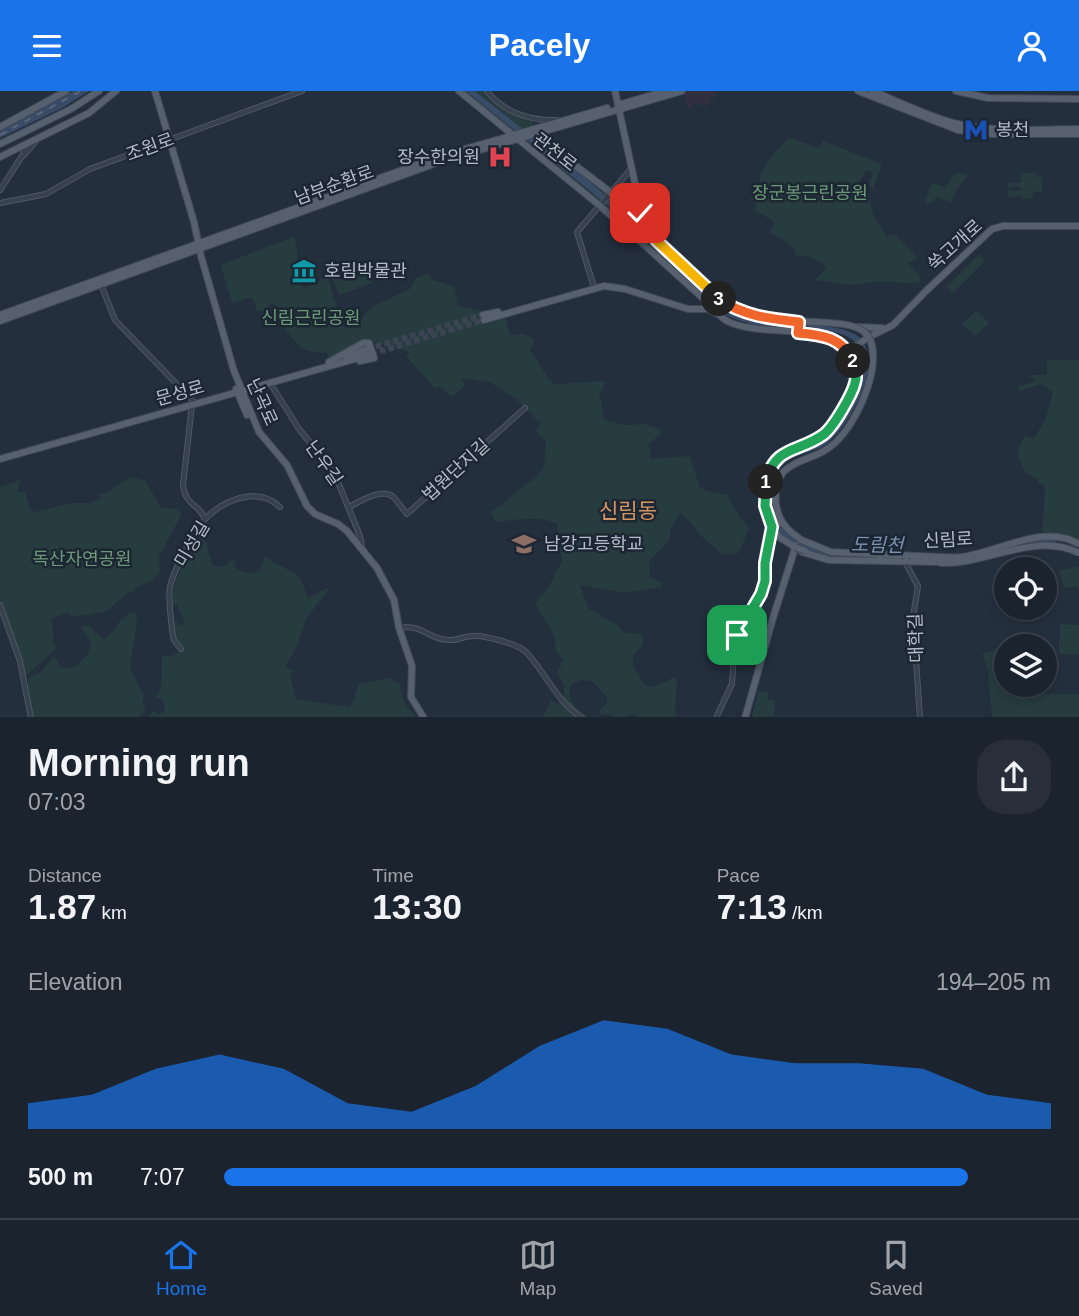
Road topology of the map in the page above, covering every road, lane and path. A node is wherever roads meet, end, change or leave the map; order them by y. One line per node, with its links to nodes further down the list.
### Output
1 (66, 91): 22 (main road)
2 (99, 91): 28 (main road)
3 (116, 91): 25 (main road)
4 (154, 91): 27 (main road, 난곡로)
5 (302, 91): 27 (street, 조원로)
6 (459, 91): 26 (main road, 관천로)
7 (487, 91): 20 (street, 관천로)
8 (666, 91): 16 (main road, 남부순환로)
9 (682, 91): 16 (main road, 남부순환로)
10 (858, 91): 15 (main road)
11 (873, 91): 15 (main road)
12 (956, 91): 14 (main road)
13 (615, 92): 16 (main road); 17 (main road); 18 (main road)
14 (1079, 99)
15 (888, 100): 24 (main road)
16 (629, 104): 17 (main road, 남부순환로); 21 (main road)
17 (619, 107): 18 (main road, 남부순환로); 21 (main road)
18 (608, 110): 19 (main road, 남부순환로); 21 (main road); 23 (main road, 남부순환로)
19 (575, 117): 20 (street); 23 (main road, 남부순환로)
20 (532, 118): 23 (street)
21 (621, 119): 32 (main road)
22 (0, 127)
23 (529, 132): 26 (main road, 남부순환로); 34 (main road, 관천로)
24 (1079, 132)
25 (39, 137): 29 (main road); 31 (street)
26 (514, 137): 36 (main road, 관천로); 42 (main road, 남부순환로)
27 (169, 141): 35 (street, 조원로); 42 (main road, 난곡로)
28 (0, 144)
29 (24, 145): 30 (main road); 31 (street)
30 (0, 156)
31 (20, 158): 33 (street)
32 (631, 169): 34 (street); 37 (main road)
33 (0, 190)
34 (610, 193): 36 (street); 37 (main road, 관천로)
35 (0, 203)
36 (600, 203): 40 (main road, 관천로); 44 (street)
37 (642, 216): 39 (main road); 41 (main road)
38 (1079, 226): 56 (main road, 쑥고개로)
39 (640, 227): 40 (main road); 41 (main road)
40 (633, 235): 46 (main road, bridge)
41 (653, 237): 45 (main road)
42 (198, 247): 43 (main road, 남부순환로); 63 (main road, 난곡로)
43 (100, 282): 49 (main road, 남부순환로); 51 (main road, 남부순환로); 65 (street)
44 (594, 286): 46 (main road); 47 (main road); 47 (main road); 52 (main road)
45 (712, 292): 46 (main road, bridge); 48 (main road, bridge)
46 (705, 300): 52 (main road, bridge)
47 (526, 306): 50 (main road)
48 (740, 311): 53 (main road, bridge); 54 (main road, bridge)
49 (0, 315)
50 (483, 318)
51 (0, 321)
52 (728, 321): 54 (main road, bridge)
53 (799, 322): 55 (main road, bridge); 57 (main road, bridge)
54 (738, 324): 57 (main road, bridge)
55 (848, 326): 56 (main road); 58 (main road, bridge)
56 (887, 328): 58 (main road, 쑥고개로)
57 (798, 333): 59 (main road, bridge)
58 (869, 337): 59 (main road, 쑥고개로, bridge); 67 (main road, bridge)
59 (848, 351): 64 (main road, bridge)
60 (324, 364): 61 (main road, 문성로); 61 (main road); 63 (main road, 문성로)
61 (303, 372): 62 (main road, 문성로)
62 (269, 382): 63 (main road, 문성로); 74 (street, 난우길)
63 (238, 390): 65 (main road, 문성로); 83 (main road, 난곡로)
64 (846, 401): 67 (main road, bridge); 68 (main road, bridge)
65 (194, 403): 70 (main road, 문성로); 75 (street)
66 (525, 408): 74 (street, 법원단지길)
67 (858, 408): 69 (main road, bridge)
68 (822, 436): 69 (main road, bridge); 71 (main road, bridge)
69 (833, 445): 72 (main road, bridge)
70 (0, 458)
71 (776, 459): 72 (main road, bridge); 77 (main road, bridge)
72 (786, 469): 76 (main road, bridge)
73 (281, 507): 75 (street, 미성길)
74 (349, 507): 83 (street, 난우길)
75 (205, 519): 89 (street, 미성길)
76 (782, 522): 77 (main road, bridge); 80 (main road, 신림로, bridge)
77 (772, 527): 80 (main road, 신림로); 93 (street)
78 (1065, 538): 79 (main road, 신림로, bridge); 81 (main road, bridge); 82 (main road, 신림로, bridge)
79 (1079, 544)
80 (795, 546): 85 (main road, 신림로); 85 (main road, 신림로, bridge); 94 (main road)
81 (1063, 546): 82 (main road, 신림로, bridge); 84 (main road, 신림로, bridge)
82 (1011, 548): 86 (main road, 신림로, bridge)
83 (362, 550): 88 (main road, 난곡로)
84 (1079, 553)
85 (831, 555): 86 (main road, 신림로)
86 (906, 559): 95 (street, 대학길); 95 (street, 대학길)
87 (0, 605): 90 (street)
88 (399, 628): 91 (main road, 난곡로); 92 (street)
89 (181, 649)
90 (31, 717)
91 (423, 717)
92 (582, 717)
93 (716, 717)
94 (746, 717)
95 (921, 717)

